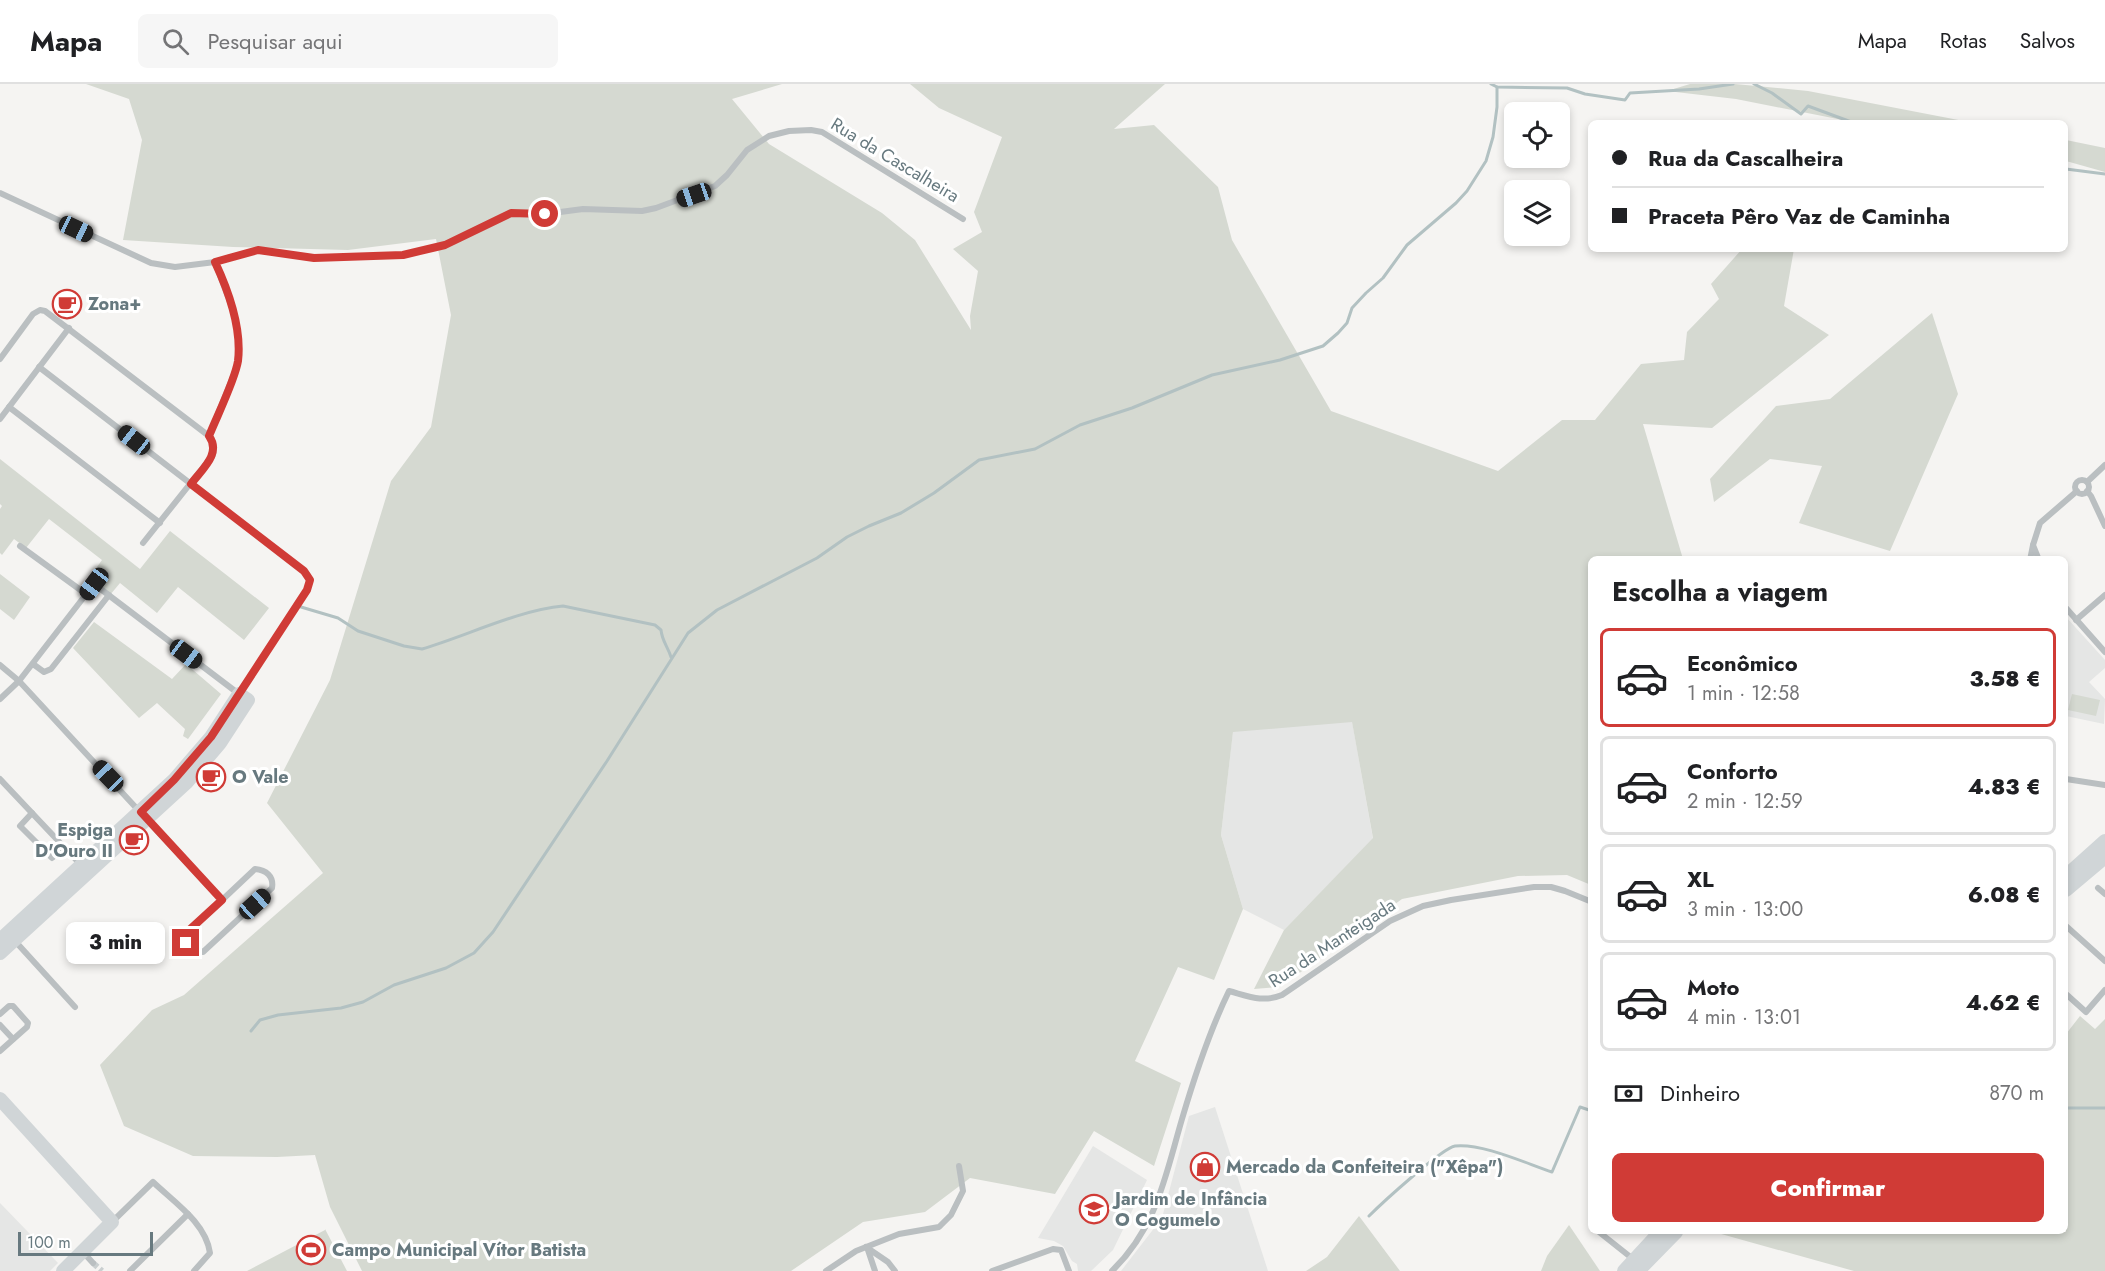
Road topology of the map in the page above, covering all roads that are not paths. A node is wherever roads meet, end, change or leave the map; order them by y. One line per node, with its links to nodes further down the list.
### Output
1 (0, 193): 3 (street, Rua da Cascalheira)
2 (963, 219): 3 (street, Rua da Cascalheira)
3 (215, 262): 9 (street)
4 (69, 328): 5 (street); 6 (street); 9 (street)
5 (0, 359)
6 (39, 367): 7 (street); 12 (street)
7 (9, 407): 8 (street); 15 (street)
8 (0, 419)
9 (209, 436): 12 (street)
10 (2105, 465): 11 (street)
11 (2087, 482): 13 (street); 14 (street)
12 (191, 484): 15 (street); 31 (street)
13 (2077, 491): 14 (street); 18 (street)
14 (2086, 491): 16 (street)
15 (160, 523): 17 (street)
16 (2105, 525)
17 (143, 543)
18 (2033, 545): 20 (street); 21 (street)
19 (20, 546): 22 (street)
20 (2031, 556)
21 (2037, 556)
22 (86, 594): 23 (street); 28 (street)
23 (108, 595): 28 (street); 31 (street)
24 (2105, 596): 26 (street)
25 (2068, 610): 26 (street)
26 (2076, 620): 27 (street)
27 (2105, 652)
28 (33, 664): 30 (street)
29 (0, 665): 30 (street)
30 (19, 681): 32 (street); 37 (street)
31 (239, 694): 37 (street)
32 (0, 699)
33 (0, 779): 36 (street)
34 (2068, 779): 35 (street)
35 (2105, 785)
36 (32, 813): 39 (street); 39 (street)
37 (144, 816): 41 (street); 46 (street); 49 (street)
38 (2105, 841): 42 (street)
39 (63, 845): 41 (street)
40 (2105, 857): 43 (street)
41 (82, 866): 49 (street)
42 (2068, 874)
43 (2068, 888)
44 (2098, 888): 45 (street)
45 (2105, 894)
46 (222, 900): 46 (street)
47 (1588, 900): 78 (street, Rua da Manteigada)
48 (2068, 928): 51 (street)
49 (7, 940): 50 (street); 54 (street)
50 (0, 953)
51 (2105, 961)
52 (2105, 990): 53 (street)
53 (2068, 996)
54 (75, 1006)
55 (0, 1014): 57 (street)
56 (0, 1025): 57 (street)
57 (13, 1039): 58 (street)
58 (0, 1051)
59 (0, 1099): 62 (street)
60 (959, 1166): 66 (street)
61 (188, 1214): 62 (street); 71 (street); 72 (street)
62 (112, 1222): 67 (street)
63 (1601, 1234): 69 (street)
64 (1658, 1234): 69 (street)
65 (1674, 1234): 69 (street)
66 (866, 1246): 73 (street); 74 (street); 75 (street)
67 (83, 1252): 68 (street); 70 (street)
68 (93, 1263)
69 (1635, 1265): 79 (street)
70 (63, 1271)
71 (130, 1271)
72 (194, 1271)
73 (826, 1271)
74 (875, 1271)
75 (895, 1271)
76 (992, 1271): 77 (street)
77 (1069, 1271)
78 (1112, 1271)
79 (1624, 1271)

